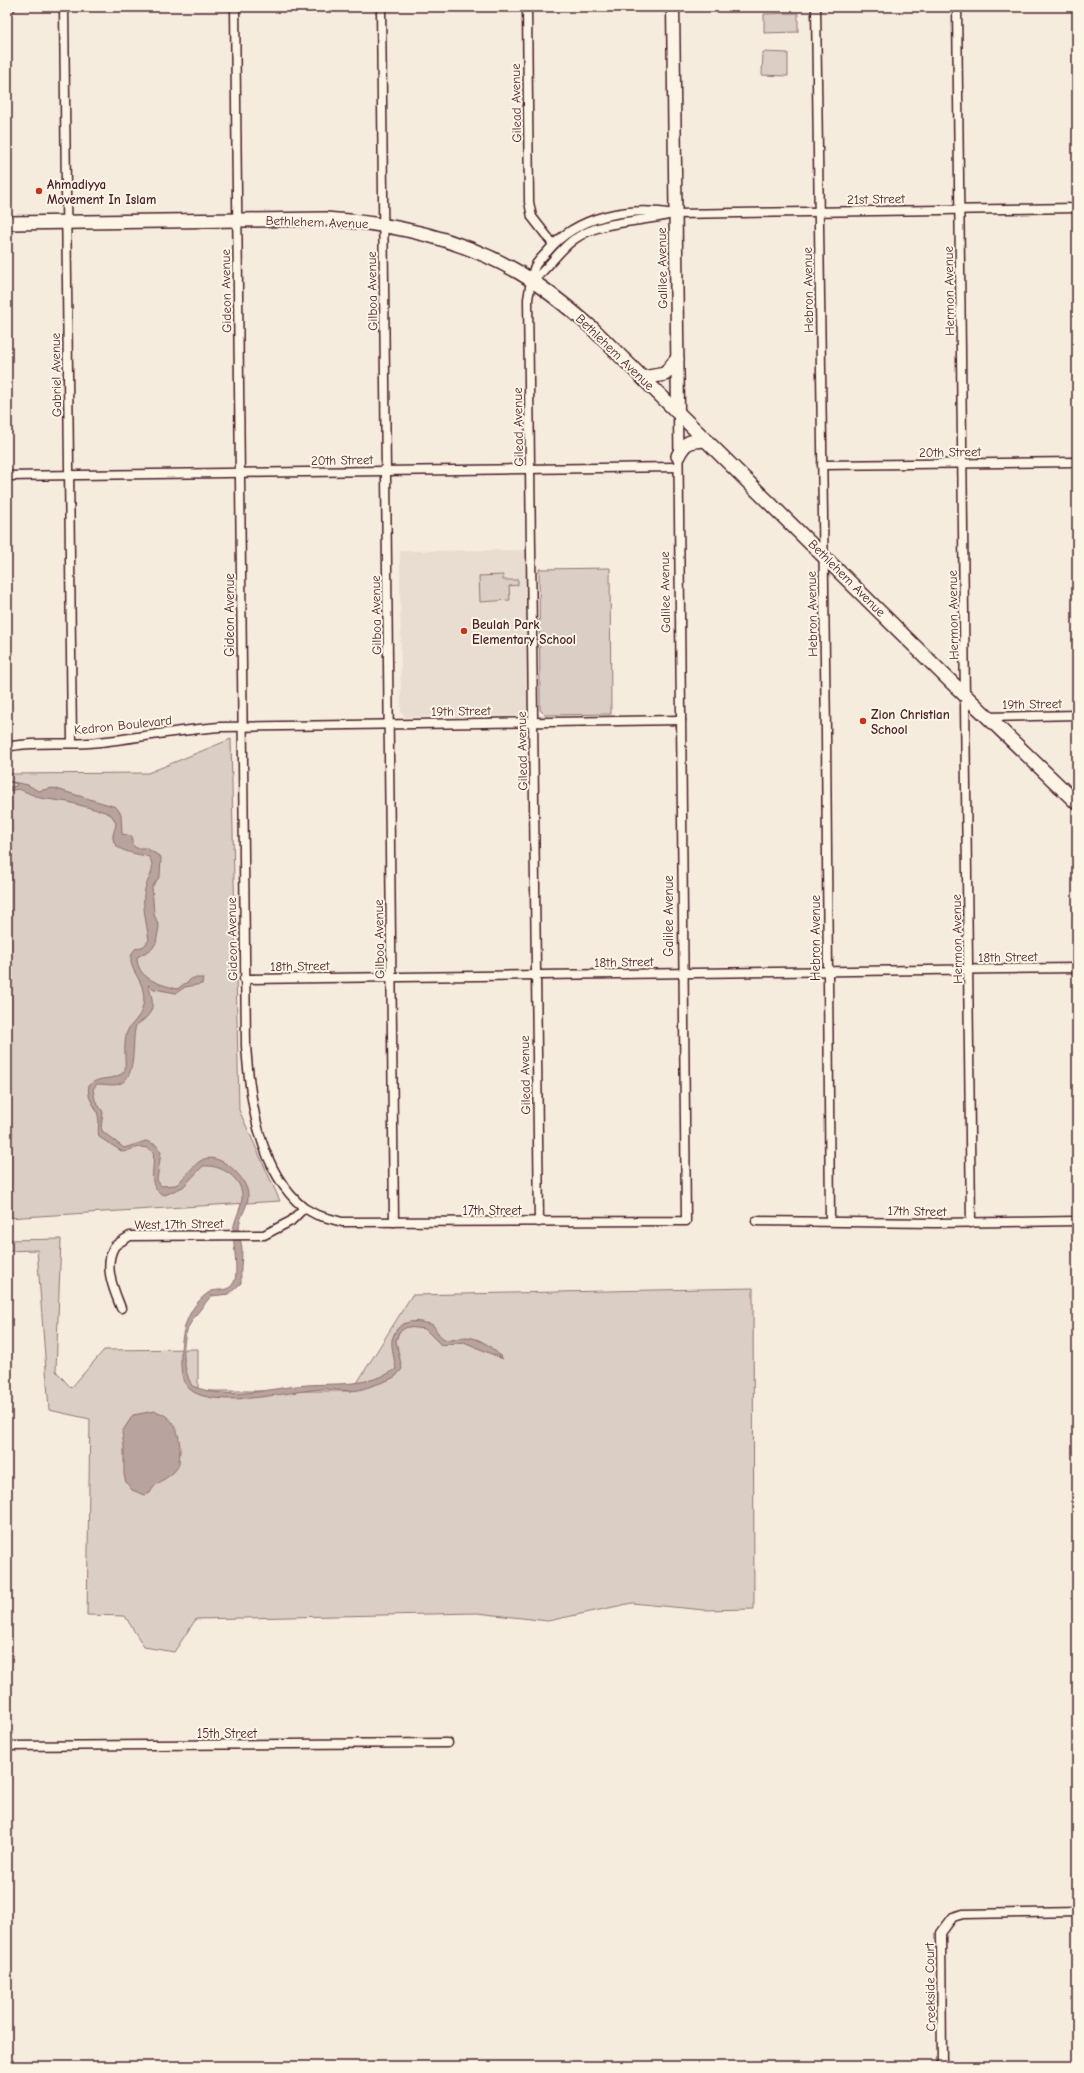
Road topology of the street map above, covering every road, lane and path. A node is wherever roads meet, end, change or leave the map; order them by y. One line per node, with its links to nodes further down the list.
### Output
1 (7, 7): 2 (street)
2 (11, 7)
3 (64, 7): 15 (street, Gabriel Avenue)
4 (235, 7): 14 (street, Gideon Avenue)
5 (381, 7): 17 (street, Gilboa Avenue)
6 (527, 7): 18 (street, Gilead Avenue)
7 (673, 7): 13 (street, Galilee Avenue)
8 (816, 7): 12 (street, Hebron Avenue)
9 (957, 7): 11 (street, Hermon Avenue)
10 (1077, 208): 11 (street, 21st Street)
11 (960, 209): 12 (street, 21st Street); 26 (street, Hermon Avenue)
12 (819, 212): 13 (street, 21st Street); 27 (street, Hebron Avenue)
13 (675, 214): 18 (street, 21st Street); 19 (street, 21st Street); 20 (street, Galilee Avenue)
14 (237, 220): 15 (main road, Bethlehem Avenue); 17 (main road, Bethlehem Avenue); 30 (street, Gideon Avenue)
15 (66, 222): 16 (main road, Bethlehem Avenue); 32 (street, Gabriel Avenue)
16 (7, 223)
17 (383, 225): 19 (main road, Bethlehem Avenue); 29 (street, Gilboa Avenue)
18 (553, 244): 19 (street, Gilead Avenue)
19 (532, 281): 21 (main road, Bethlehem Avenue); 28 (street, Gilead Avenue)
20 (677, 359): 21 (main road); 22 (street, Galilee Avenue)
21 (643, 378): 22 (main road, Bethlehem Avenue)
22 (678, 412): 23 (main road, Bethlehem Avenue); 24 (street, Galilee Avenue)
23 (706, 440): 24 (main road); 33 (main road, Bethlehem Avenue)
24 (678, 462): 28 (street, 20th Street); 37 (street, Galilee Avenue)
25 (1077, 462): 26 (street, 20th Street)
26 (963, 464): 27 (street, 20th Street); 34 (street, Hermon Avenue)
27 (822, 465): 33 (street, Hebron Avenue)
28 (531, 469): 29 (street, 20th Street); 38 (street, Gilead Avenue)
29 (386, 471): 30 (street, 20th Street); 39 (street, Gilboa Avenue)
30 (240, 473): 32 (street, 20th Street); 40 (street, Gideon Avenue)
31 (7, 476): 32 (street, 20th Street)
32 (69, 476): 41 (street, Gabriel Avenue)
33 (824, 555): 34 (main road, Bethlehem Avenue); 46 (street, Hebron Avenue)
34 (966, 695): 36 (main road, Bethlehem Avenue); 45 (street, Hermon Avenue)
35 (1077, 714): 36 (street, 19th Street)
36 (988, 717): 43 (main road, Bethlehem Avenue)
37 (681, 720): 38 (street, 19th Street); 47 (street, Galilee Avenue)
38 (533, 722): 39 (street, 19th Street); 48 (street, Gilead Avenue)
39 (389, 725): 40 (street, 19th Street); 49 (street, Gilboa Avenue)
40 (242, 727): 41 (street, Kedron Boulevard); 50 (street, Gideon Avenue)
41 (72, 743): 42 (street, Kedron Boulevard)
42 (7, 747)
43 (1077, 803)
44 (1077, 968): 45 (street, 18th Street)
45 (969, 969): 46 (street, 18th Street); 58 (street, Hermon Avenue)
46 (828, 971): 47 (street, 18th Street); 54 (street, Hebron Avenue)
47 (683, 973): 48 (street, 18th Street); 51 (street, Galilee Avenue)
48 (536, 975): 49 (street, 18th Street); 57 (street, Gilead Avenue)
49 (391, 977): 50 (street, 18th Street); 56 (street, Gilboa Avenue)
50 (244, 979): 52 (street, Gideon Avenue)
51 (685, 1177): 57 (street, 17th Street)
52 (304, 1208): 56 (street, 17th Street); 59 (street, West 17th Street)
53 (756, 1221): 54 (street, 17th Street)
54 (830, 1221): 58 (street, 17th Street)
55 (1077, 1221): 58 (street, 17th Street)
56 (394, 1222): 57 (street, 17th Street)
57 (539, 1222)
58 (971, 1223)
59 (122, 1308)
60 (448, 1743): 61 (street, 15th Street)
61 (7, 1746)
62 (1077, 1912): 63 (street, Creekside Court)
63 (942, 2066)

